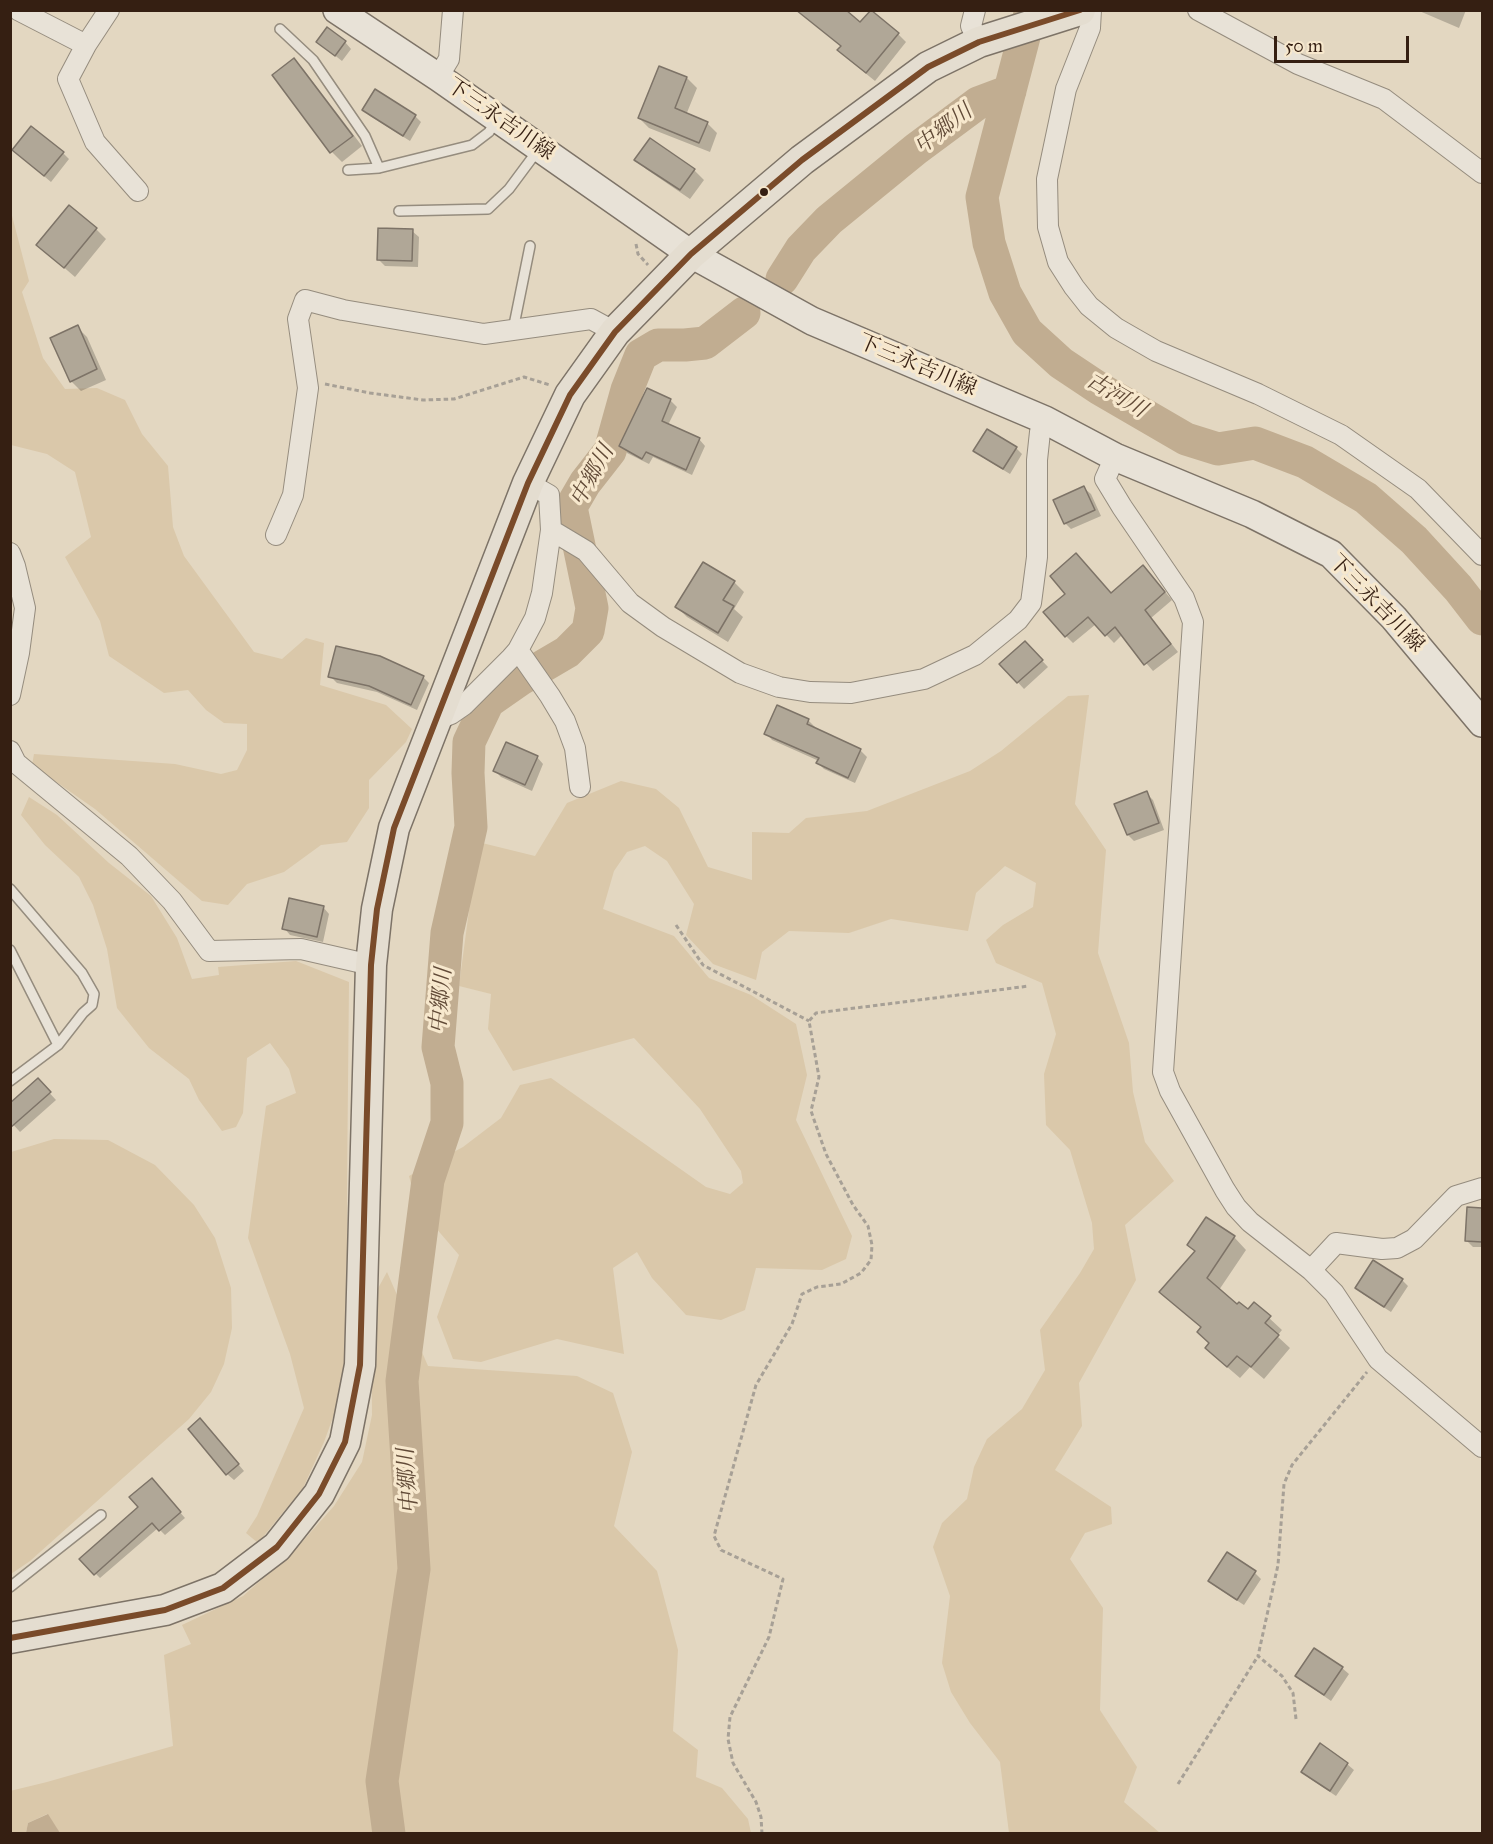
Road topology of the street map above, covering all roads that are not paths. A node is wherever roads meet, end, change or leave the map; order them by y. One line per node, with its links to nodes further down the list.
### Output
1 (18, 10): 11 (street)
2 (109, 10): 11 (street)
3 (337, 10): 12 (main road, 下三永吉川線)
4 (453, 10): 12 (street)
5 (975, 10): 10 (street)
6 (1080, 10): 10 (main road)
7 (1091, 10): 30 (street)
8 (1198, 10): 17 (street)
9 (280, 29): 15 (lane)
10 (979, 42): 21 (main road)
11 (86, 45): 18 (street)
12 (438, 77): 13 (main road, 下三永吉川線)
13 (498, 119): 14 (main road, 下三永吉川線); 15 (lane)
14 (539, 148): 19 (lane); 21 (main road, 下三永吉川線)
15 (379, 168): 16 (lane)
16 (348, 170)
17 (1482, 173)
18 (138, 191)
19 (399, 211)
20 (530, 246): 22 (lane)
21 (691, 254): 23 (main road); 24 (main road, 下三永吉川線)
22 (513, 330): 23 (street); 28 (street)
23 (615, 332): 26 (main road)
24 (1045, 420): 25 (main road, 下三永吉川線); 27 (street)
25 (1115, 457): 34 (main road, 下三永吉川線); 43 (street)
26 (528, 483): 27 (street); 33 (main road)
27 (559, 534): 31 (street)
28 (276, 535)
29 (10, 553): 32 (street)
30 (1482, 555)
31 (527, 665): 33 (street); 36 (street)
32 (10, 695)
33 (436, 720): 39 (main road)
34 (1482, 723)
35 (12, 760): 39 (street)
36 (580, 787)
37 (10, 889): 40 (lane)
38 (10, 950): 40 (lane)
39 (370, 965): 47 (main road)
40 (58, 1046): 41 (lane)
41 (10, 1081)
42 (1482, 1188): 43 (street)
43 (1311, 1270): 44 (street)
44 (1482, 1447)
45 (101, 1515): 46 (lane)
46 (10, 1587)
47 (10, 1638)

